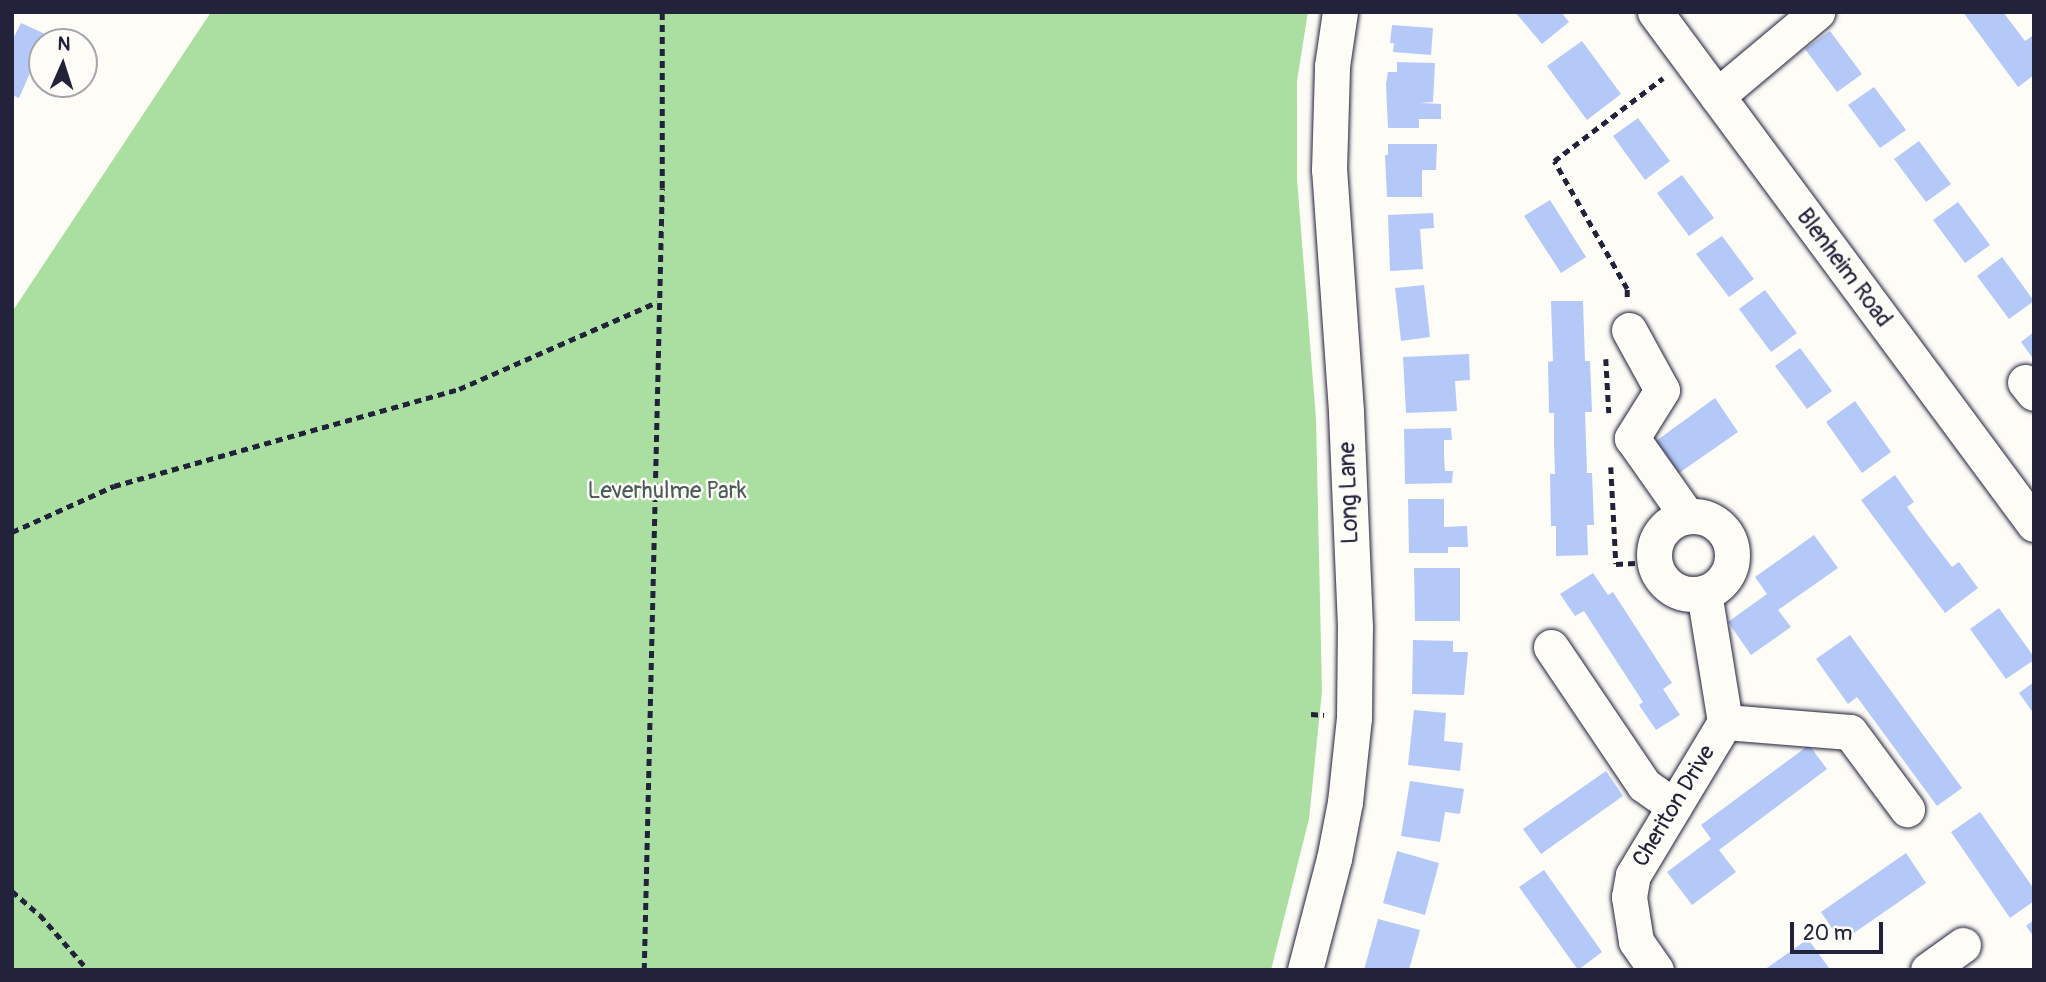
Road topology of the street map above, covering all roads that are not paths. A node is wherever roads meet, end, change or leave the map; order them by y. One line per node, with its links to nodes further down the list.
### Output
1 (1340, 12): 14 (street, Long Lane)
2 (1655, 12): 4 (street, Blenheim Road)
3 (1817, 12): 4 (street)
4 (1717, 96): 6 (street, Blenheim Road)
5 (1629, 330): 7 (street)
6 (2030, 510)
7 (1687, 516): 8 (street); 8 (street)
8 (1704, 593): 10 (street, Cheriton Drive)
9 (1551, 647): 11 (street)
10 (1725, 722): 11 (street, Cheriton Drive); 12 (street, Cheriton Drive)
11 (1674, 806): 15 (street, Cheriton Drive)
12 (1907, 810)
13 (1964, 945): 16 (street)
14 (1305, 970)
15 (1656, 970)
16 (1927, 970)

